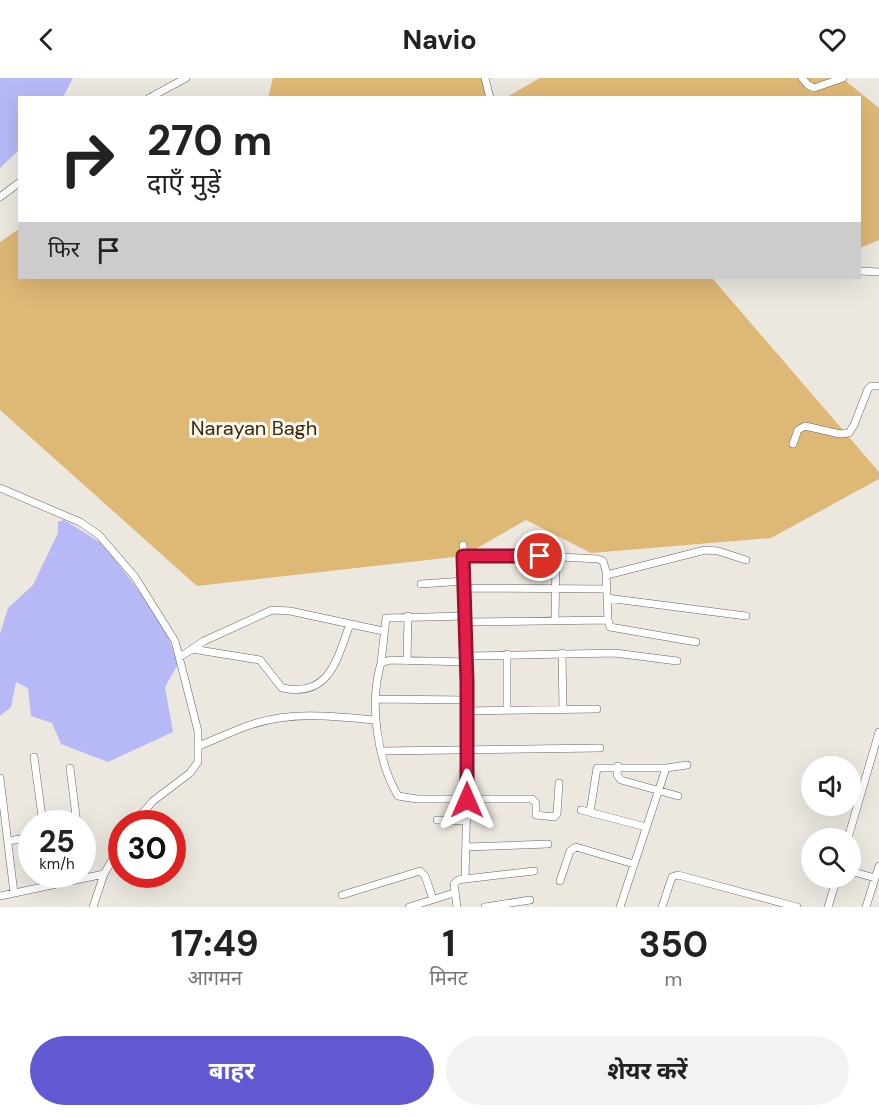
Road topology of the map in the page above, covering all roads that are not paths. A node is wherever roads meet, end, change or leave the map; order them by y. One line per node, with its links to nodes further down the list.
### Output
1 (186, 78): 5 (street)
2 (486, 78): 6 (street)
3 (802, 78): 4 (street)
4 (843, 78)
5 (153, 96)
6 (490, 96)
7 (18, 184): 8 (street)
8 (0, 197)
9 (861, 271): 10 (street)
10 (879, 272)
11 (879, 386): 12 (street)
12 (793, 444)
13 (0, 488): 35 (street)
14 (463, 545): 15 (street)
15 (463, 556): 16 (street); 20 (street)
16 (556, 557): 18 (street); 21 (street)
17 (746, 560): 18 (street)
18 (606, 574): 22 (street)
19 (421, 584): 20 (street)
20 (465, 585): 21 (street); 26 (street)
21 (555, 588): 22 (street); 27 (street)
22 (607, 589): 23 (street)
23 (607, 598): 25 (street); 28 (street)
24 (408, 616): 26 (street); 30 (street); 37 (street)
25 (746, 616)
26 (466, 619): 27 (street); 36 (street)
27 (555, 620): 28 (street)
28 (608, 620): 31 (street)
29 (350, 624): 30 (street); 32 (street); 32 (street)
30 (383, 631): 39 (street)
31 (696, 642)
32 (192, 649): 35 (street)
33 (562, 653): 34 (street); 38 (street); 44 (street)
34 (507, 654): 36 (street); 43 (street)
35 (180, 657): 48 (street)
36 (467, 659): 37 (street); 41 (street)
37 (407, 660): 39 (street)
38 (677, 661)
39 (381, 663): 40 (street)
40 (376, 699): 41 (street); 46 (street)
41 (467, 700): 45 (street)
42 (597, 709): 44 (street)
43 (507, 710): 44 (street); 45 (street)
44 (563, 710)
45 (467, 711): 51 (street)
46 (375, 720): 48 (street); 50 (street)
47 (879, 732): 70 (street)
48 (199, 746): 64 (street)
49 (600, 748): 51 (street)
50 (382, 751): 51 (street); 61 (street)
51 (467, 751): 61 (street)
52 (34, 757): 62 (street)
53 (687, 765): 56 (street)
54 (618, 766): 56 (street); 59 (street); 66 (street)
55 (70, 768): 63 (street)
56 (666, 768): 59 (street)
57 (0, 778): 72 (street)
58 (559, 783): 61 (street)
59 (658, 790): 60 (street); 69 (street)
60 (678, 796)
61 (467, 800): 68 (street)
62 (41, 810)
63 (75, 810)
64 (145, 810)
65 (581, 810): 66 (street)
66 (590, 812): 69 (street)
67 (437, 820): 68 (street)
68 (467, 821): 74 (street)
69 (646, 827): 75 (street)
70 (851, 828)
71 (18, 839): 72 (street)
72 (8, 841): 87 (street)
73 (548, 844): 74 (street)
74 (466, 847): 83 (street)
75 (634, 864): 84 (street); 98 (street)
76 (879, 866): 82 (street)
77 (108, 867): 79 (street)
78 (534, 871): 83 (street)
79 (104, 874): 81 (street); 94 (street)
80 (861, 874): 82 (street)
81 (96, 876)
82 (875, 878): 103 (street)
83 (465, 879): 88 (street)
84 (560, 881)
85 (38, 888): 87 (street)
86 (834, 888): 102 (street)
87 (14, 893): 90 (street)
88 (454, 893): 92 (street); 96 (street)
89 (342, 895): 92 (street)
90 (0, 897)
91 (766, 899): 99 (street); 100 (street); 101 (street)
92 (433, 900): 95 (street)
93 (530, 900): 97 (street)
94 (93, 907)
95 (409, 907)
96 (457, 907)
97 (485, 907)
98 (620, 907)
99 (662, 907)
100 (764, 907)
101 (794, 907)
102 (828, 907)
103 (866, 907)

